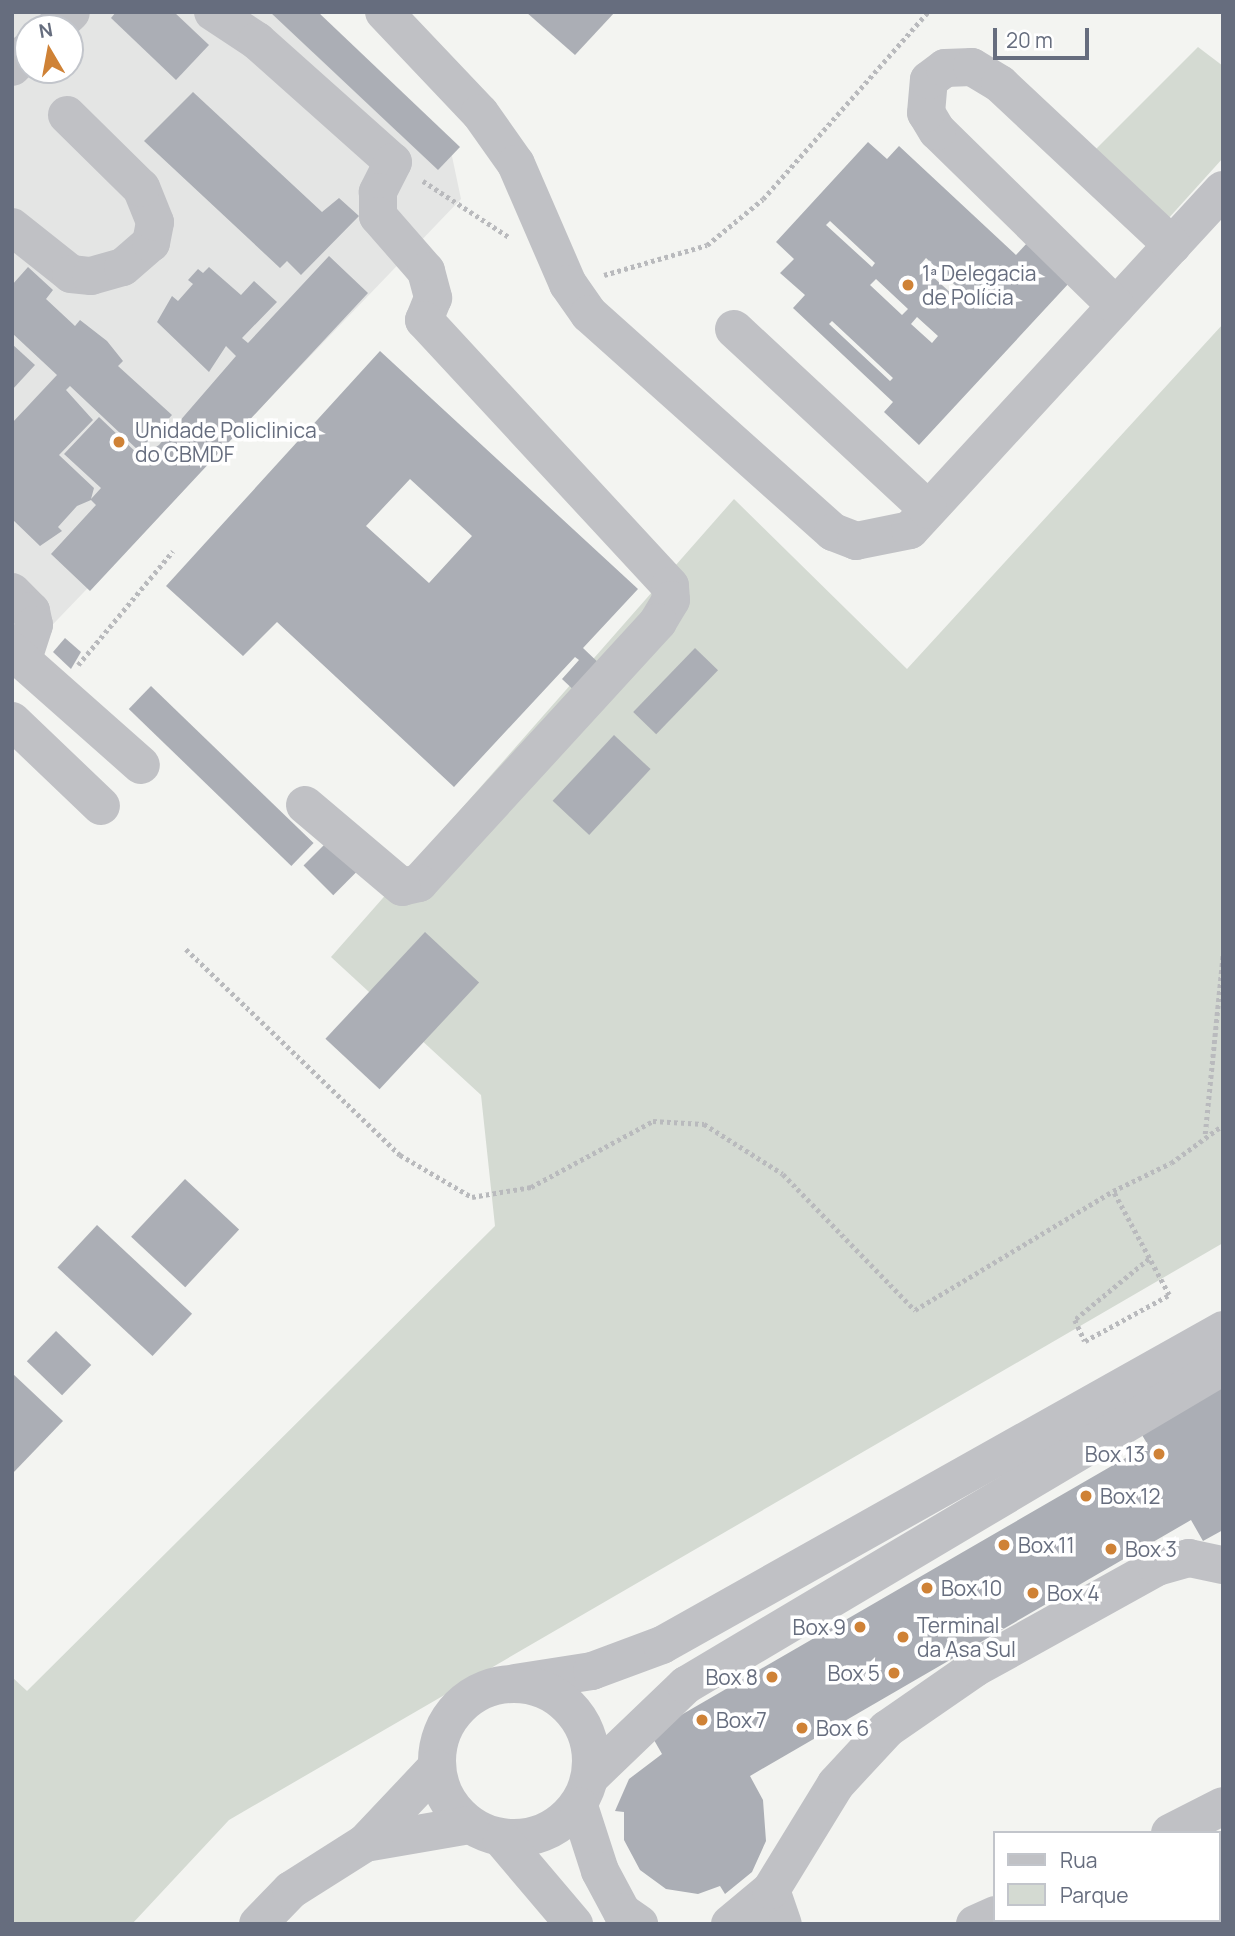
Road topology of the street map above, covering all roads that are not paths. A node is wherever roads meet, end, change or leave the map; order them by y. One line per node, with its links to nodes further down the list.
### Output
1 (213, 12): 14 (street)
2 (384, 12): 9 (street)
3 (67, 115): 5 (street)
4 (1223, 190): 6 (street)
5 (12, 227)
6 (1172, 245): 7 (street); 7 (street)
7 (1116, 306): 9 (street)
8 (734, 329): 9 (street)
9 (928, 509)
10 (12, 592): 11 (street)
11 (18, 654): 13 (street)
12 (16, 731): 15 (street)
13 (141, 765)
14 (305, 805)
15 (101, 806)
16 (1223, 1330): 19 (street)
17 (1223, 1366): 21 (street)
18 (1223, 1565): 26 (street)
19 (515, 1684): 20 (street); 21 (street)
20 (436, 1768): 24 (street); 25 (street)
21 (585, 1791): 24 (street); 30 (street)
22 (1223, 1806): 23 (street)
23 (1174, 1831)
24 (485, 1832): 25 (street); 29 (street)
25 (365, 1843): 28 (street)
26 (777, 1907): 31 (street)
27 (993, 1915): 32 (street)
28 (258, 1924)
29 (574, 1924)
30 (639, 1924)
31 (730, 1924)
32 (975, 1924)

